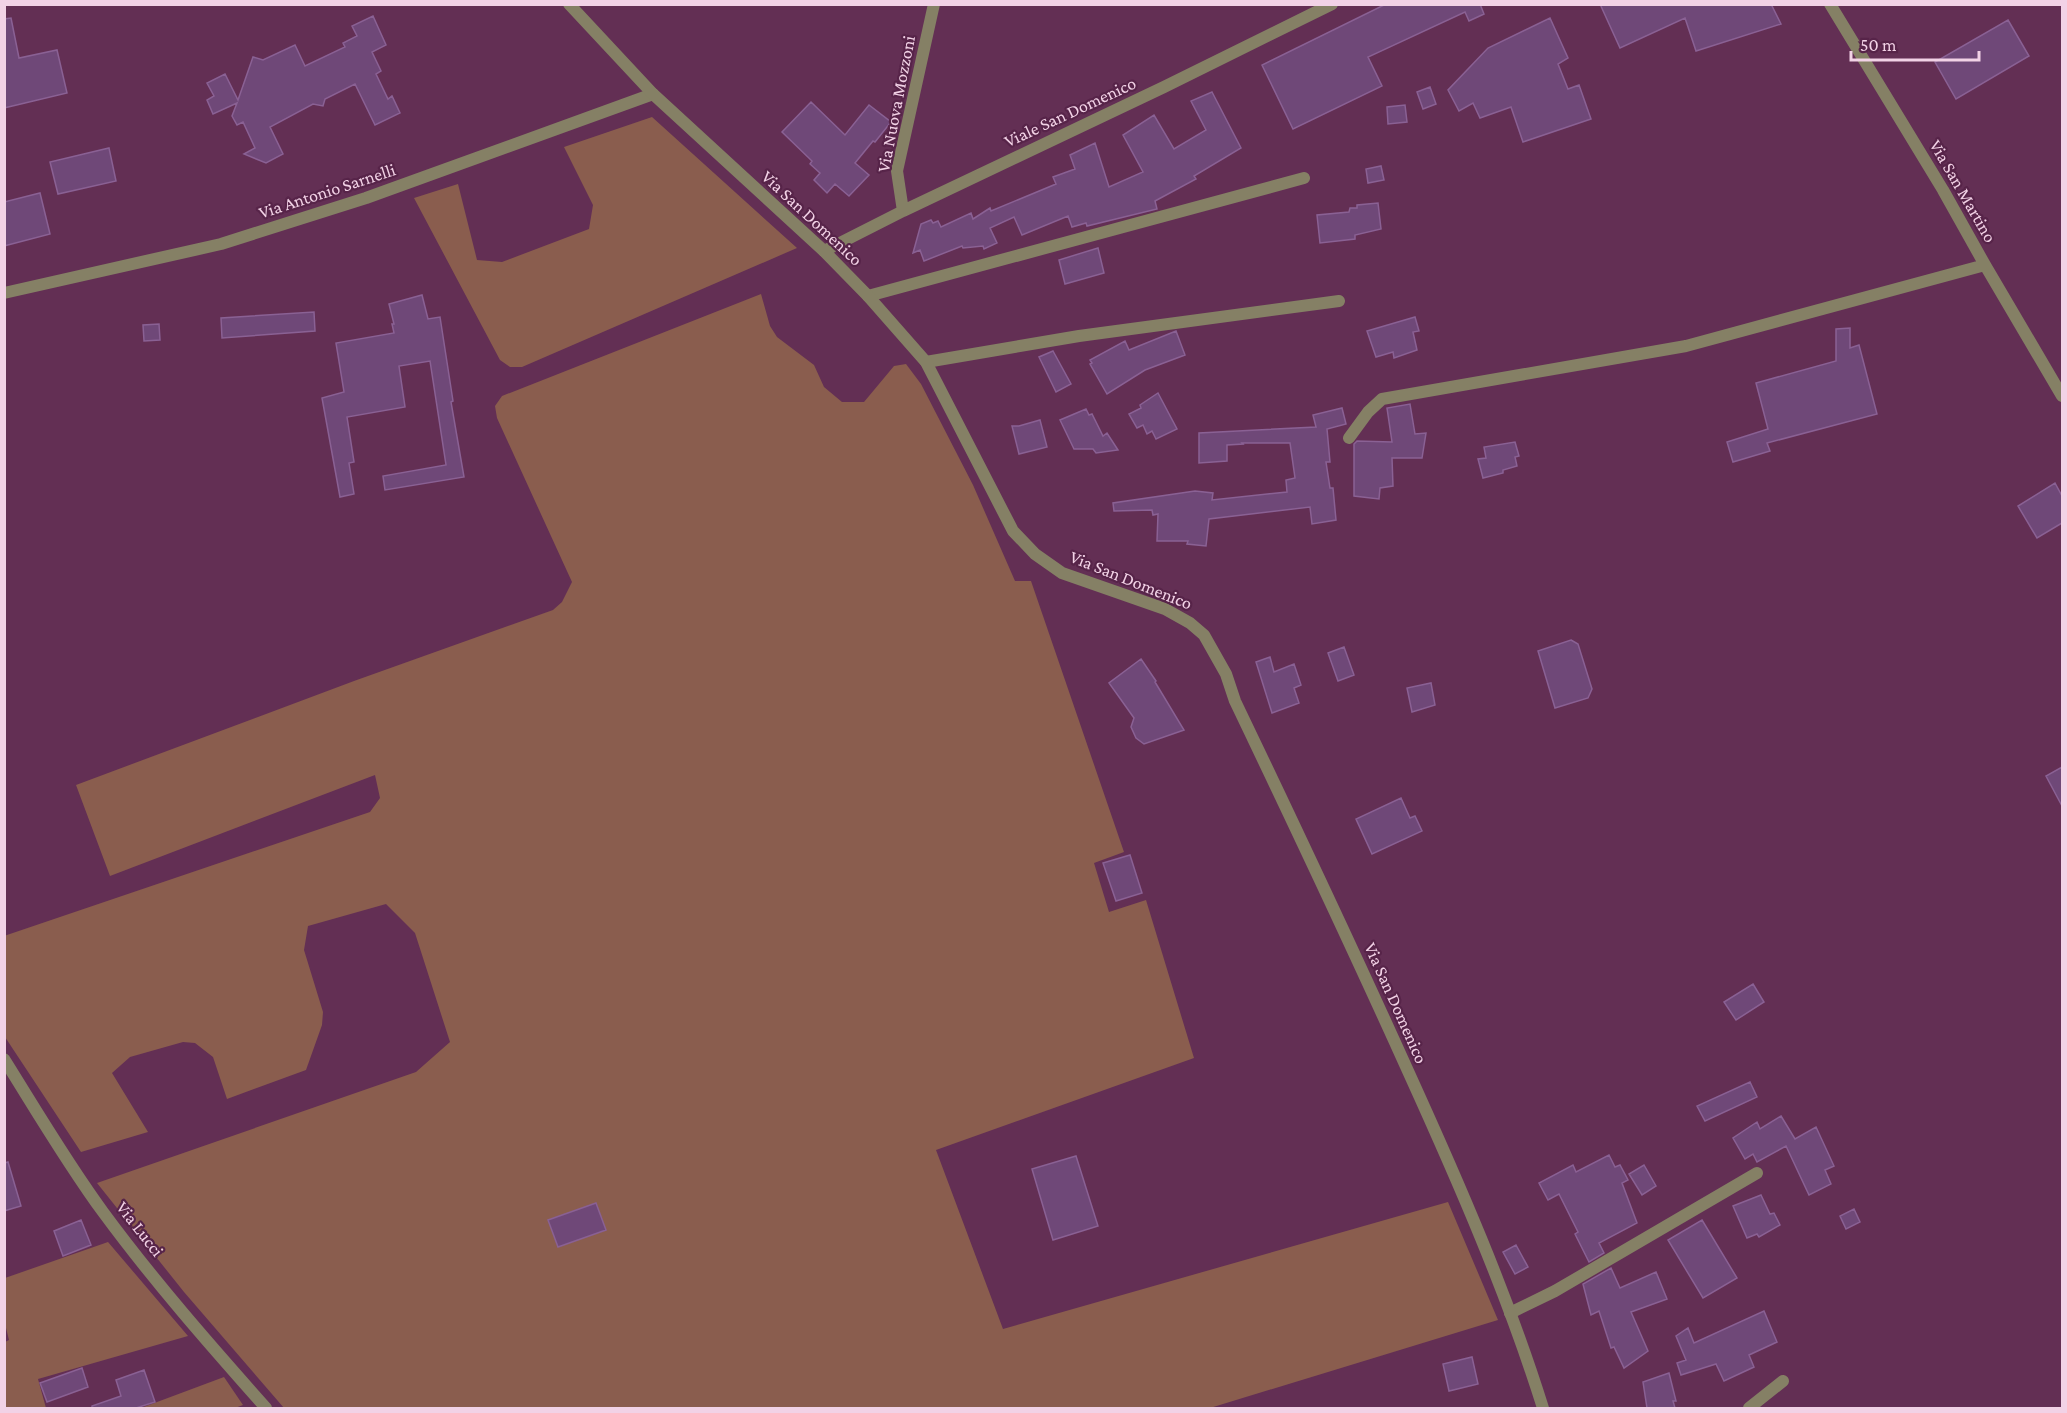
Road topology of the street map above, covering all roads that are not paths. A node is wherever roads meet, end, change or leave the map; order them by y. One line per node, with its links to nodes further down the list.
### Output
1 (569, 4): 5 (street, Via San Domenico)
2 (934, 4): 7 (street, Via Nuova Mozzoni)
3 (1332, 4): 7 (street, Viale San Domenico)
4 (1830, 4): 9 (street, Via San Martino)
5 (653, 94): 8 (street, Via San Domenico); 10 (street, Via Antonio Sarnelli)
6 (1304, 178): 11 (street)
7 (903, 211): 8 (street, Viale San Domenico)
8 (824, 251): 11 (street, Via San Domenico)
9 (1985, 265): 14 (street, Via San Martino); 15 (street)
10 (4, 293)
11 (868, 296): 13 (street, Via San Domenico)
12 (1339, 301): 13 (street)
13 (926, 362): 18 (street, Via San Domenico)
14 (2062, 396)
15 (1349, 438)
16 (4, 1059): 20 (street, Via Lucci)
17 (1757, 1173): 18 (street)
18 (1510, 1313): 21 (street, Via San Domenico)
19 (1783, 1381): 22 (street)
20 (266, 1408)
21 (1543, 1408)
22 (1749, 1408)

